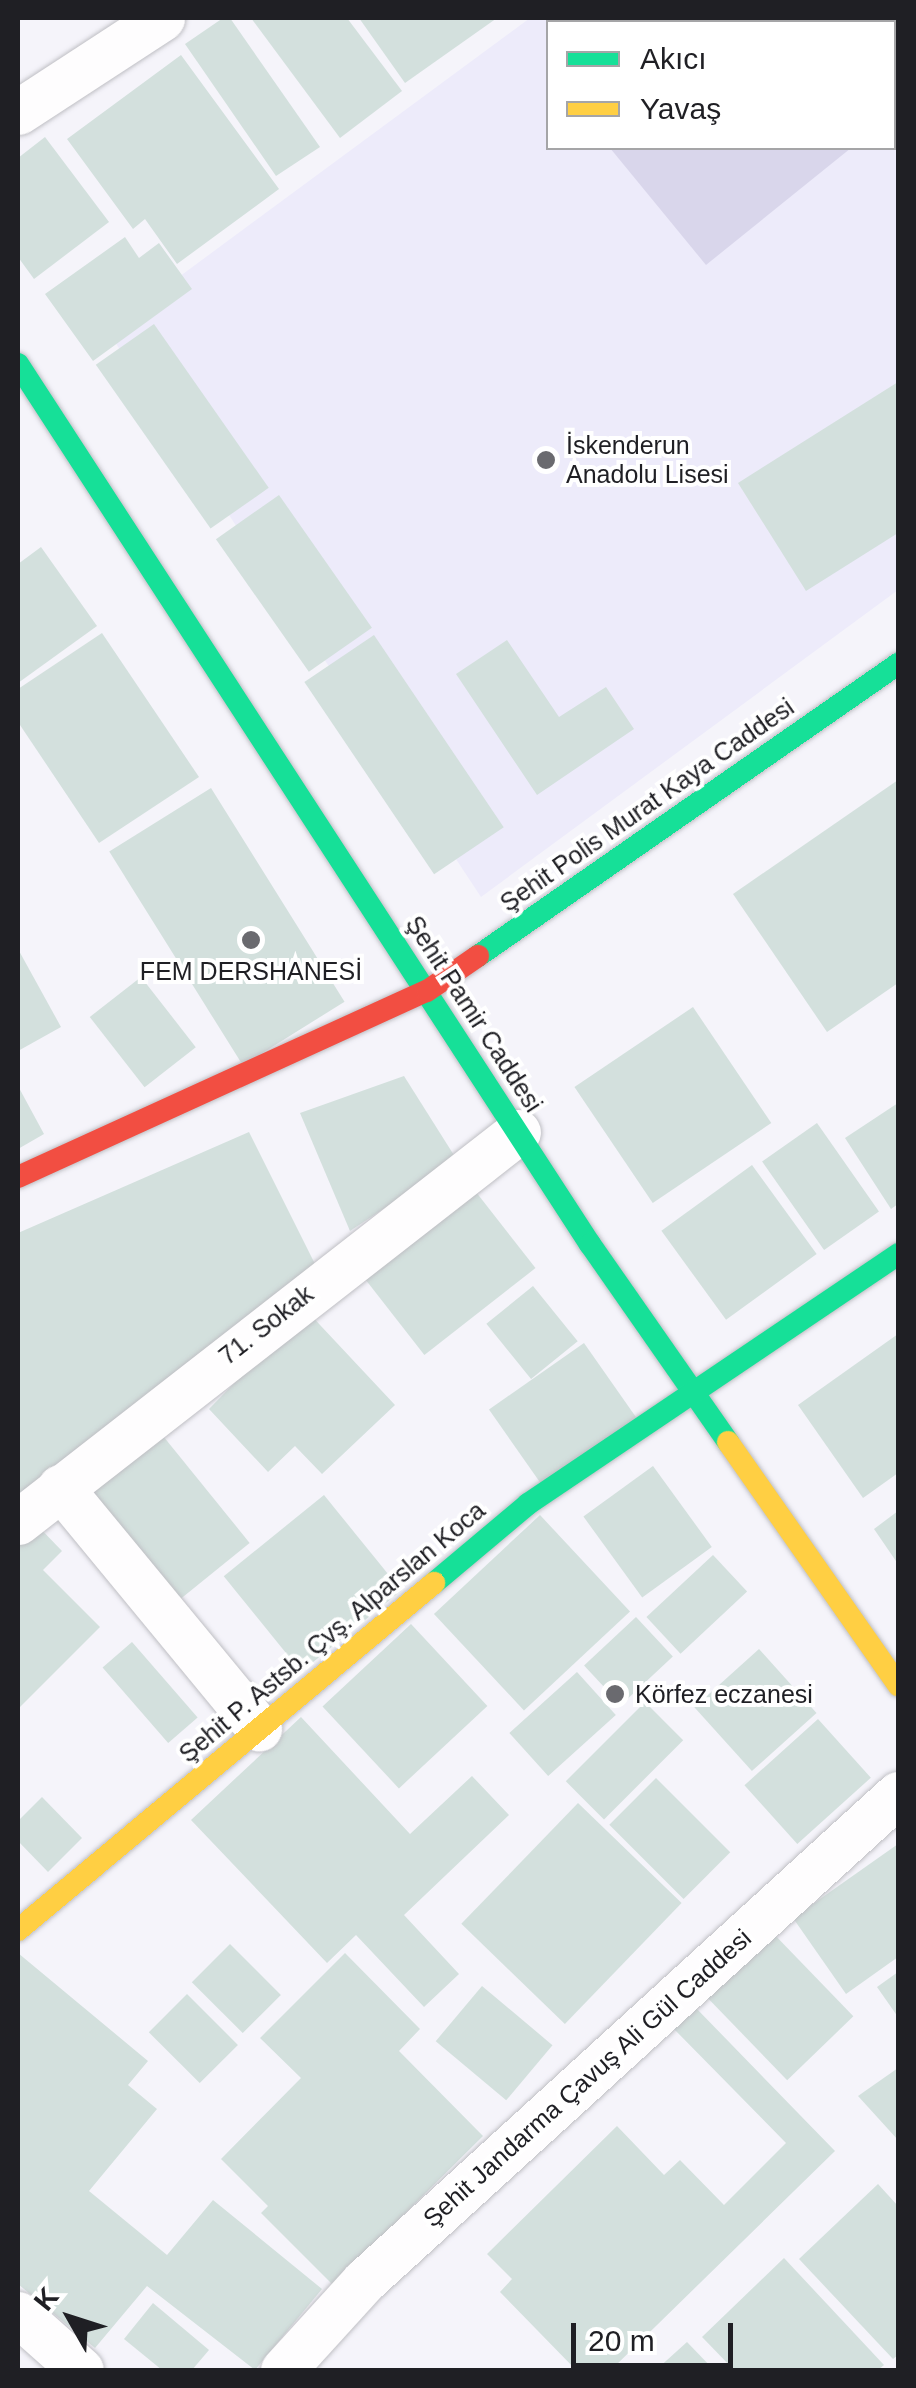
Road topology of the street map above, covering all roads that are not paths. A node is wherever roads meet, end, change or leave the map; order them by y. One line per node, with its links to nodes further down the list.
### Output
1 (162, 18): 2 (street)
2 (18, 112)
3 (18, 364): 5 (street, Şehit Pamir Caddesi)
4 (898, 664): 5 (street, Şehit Polis Murat Kaya Caddesi)
5 (427, 991): 6 (street, Şehit Pamir Caddesi); 7 (street, Şehit Polis Murat Kaya Caddesi)
6 (518, 1132): 9 (street, Şehit Pamir Caddesi); 10 (street, 71. Sokak)
7 (18, 1177)
8 (898, 1254): 9 (street, Şehit P. Astsb. Çvş. Alparslan Koca)
9 (692, 1392): 12 (street, Şehit Pamir Caddesi); 13 (street, Şehit P. Astsb. Çvş. Alparslan Koca)
10 (60, 1487): 11 (street, 71. Sokak); 13 (street)
11 (18, 1522)
12 (898, 1685)
13 (258, 1728): 15 (street, Şehit P. Astsb. Çvş. Alparslan Koca)
14 (898, 1794): 18 (street, Şehit Jandarma Çavuş Ali Gül Caddesi)
15 (18, 1930)
16 (18, 2314): 17 (street)
17 (81, 2370)
18 (283, 2370)

